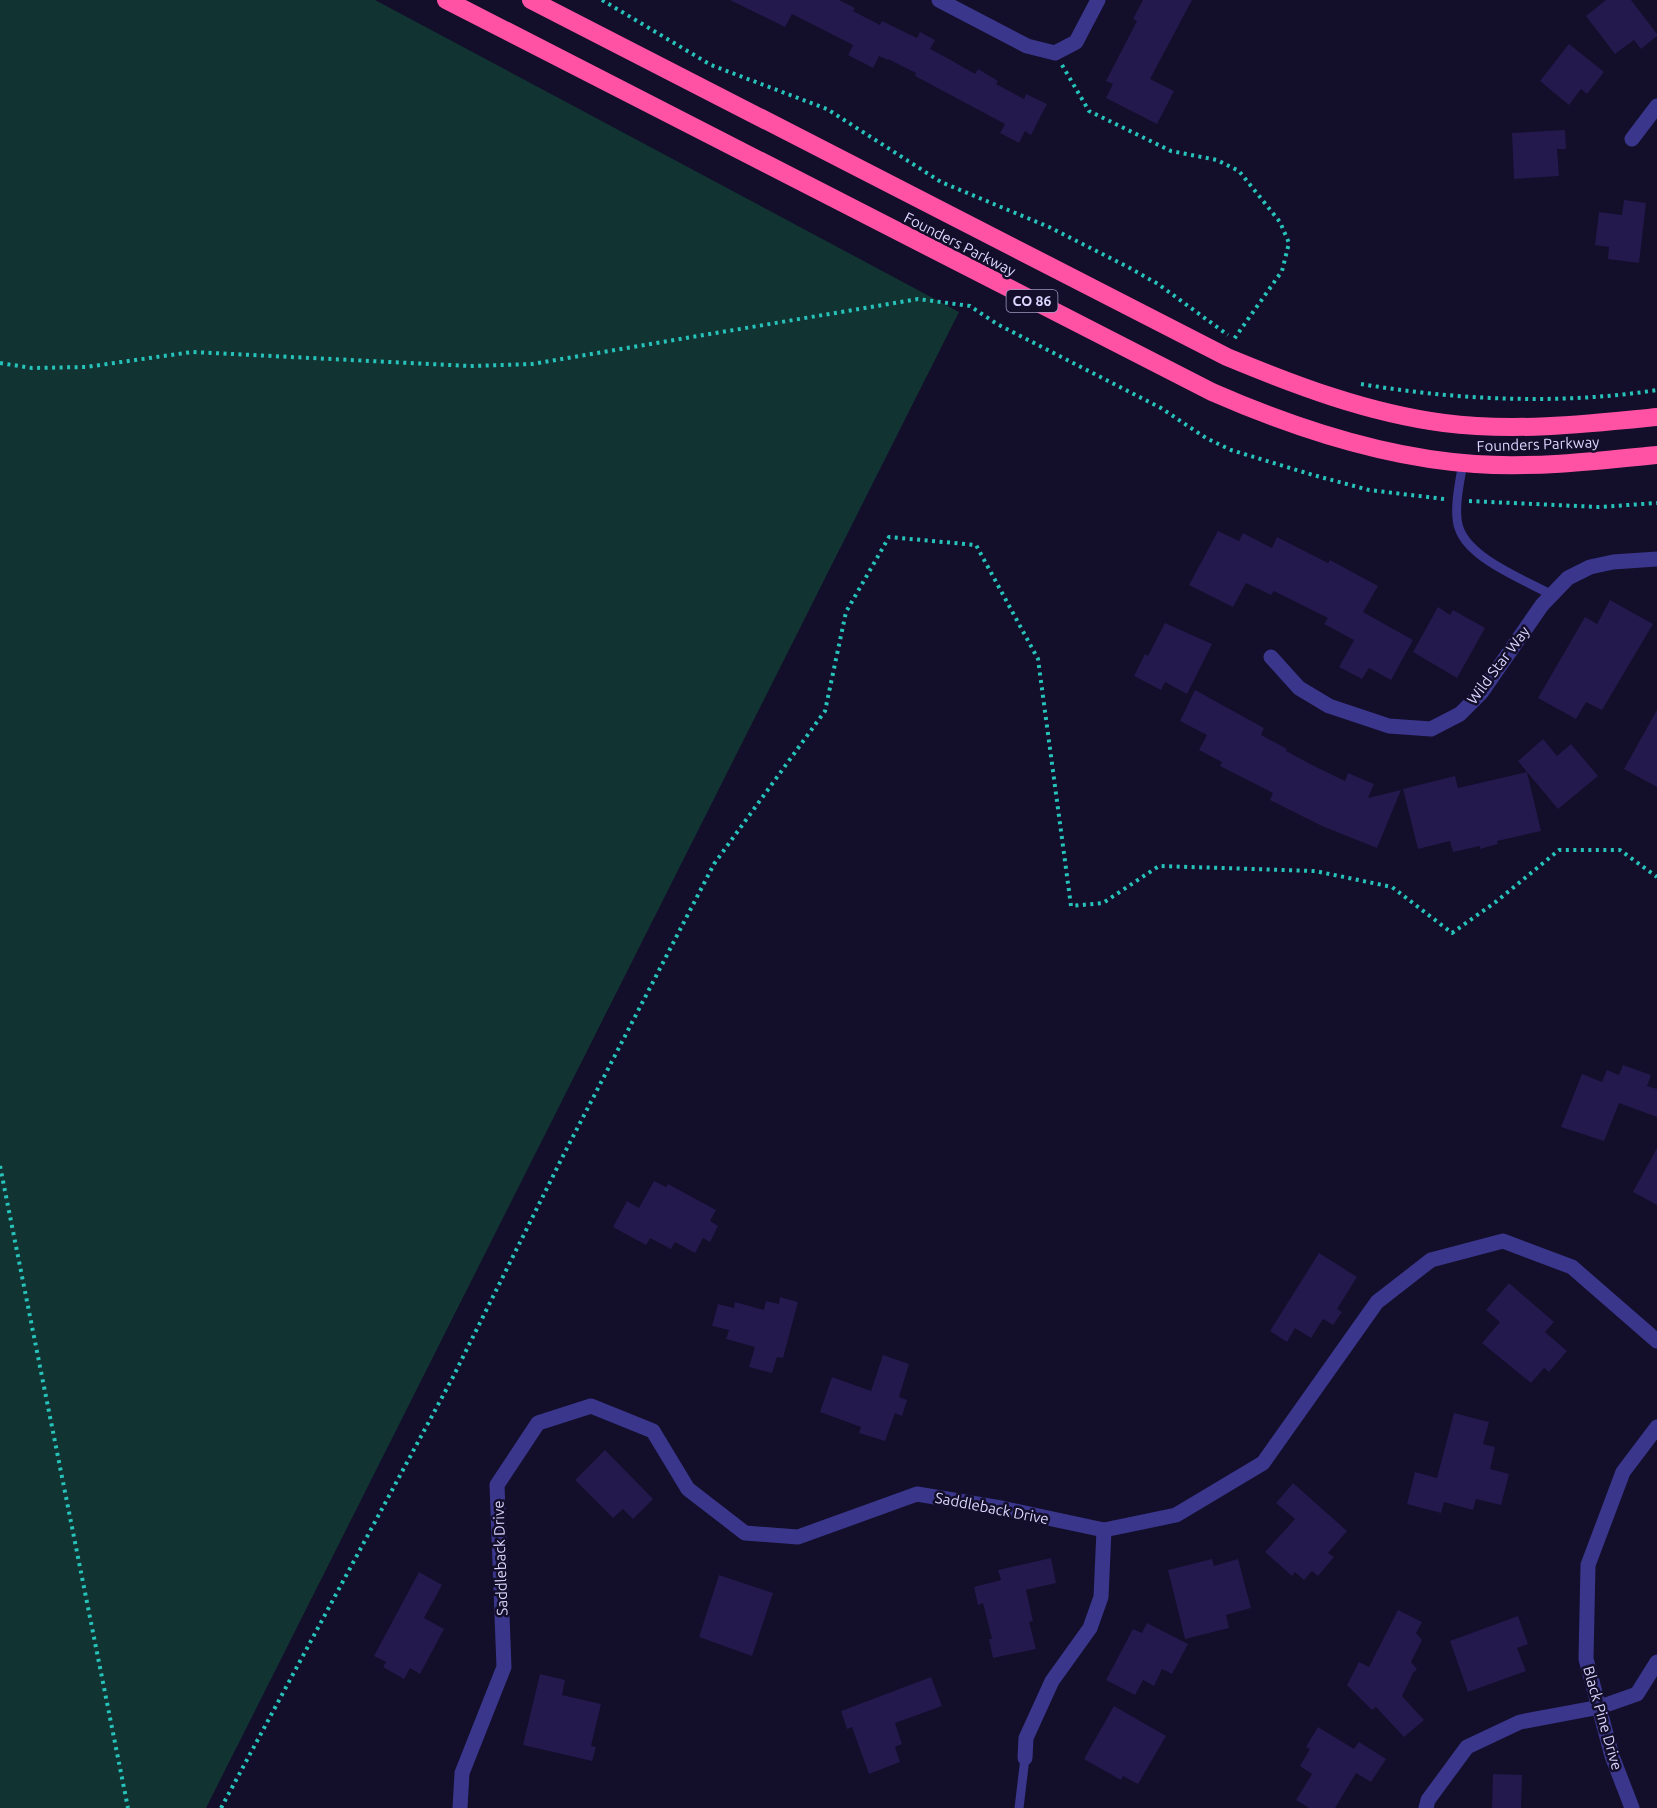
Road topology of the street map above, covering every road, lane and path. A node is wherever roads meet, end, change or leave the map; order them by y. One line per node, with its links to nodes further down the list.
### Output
1 (446, 0): 17 (highway, Founders Parkway / CO 86)
2 (531, 0): 15 (highway, Founders Parkway / CO 86)
3 (602, 0): 10 (path)
4 (939, 0): 6 (street)
5 (1098, 0): 6 (street)
6 (1055, 53): 10 (path)
7 (1657, 106): 8 (street)
8 (1632, 139)
9 (998, 324): 12 (path)
10 (1234, 339): 11 (path)
11 (1243, 343)
12 (0, 363)
13 (1356, 384): 14 (path)
14 (1657, 390)
15 (1657, 417)
16 (1657, 455): 17 (highway, Founders Parkway / CO 86)
17 (1462, 463): 19 (lane)
18 (1657, 559): 19 (street, Wild Star Way)
19 (1552, 594): 20 (street, Wild Star Way)
20 (1271, 657)
21 (1657, 877): 30 (path)
22 (0, 1166): 29 (path)
23 (1657, 1341): 25 (street, Saddleback Drive)
24 (1657, 1427): 27 (street, Black Pine Drive)
25 (1104, 1530): 28 (street); 31 (street, Saddleback Drive)
26 (1657, 1662): 27 (street)
27 (1599, 1707): 33 (street); 34 (street, Black Pine Drive)
28 (1025, 1758): 32 (lane)
29 (128, 1808)
30 (221, 1808)
31 (460, 1808)
32 (1020, 1808)
33 (1426, 1808)
34 (1632, 1808)

